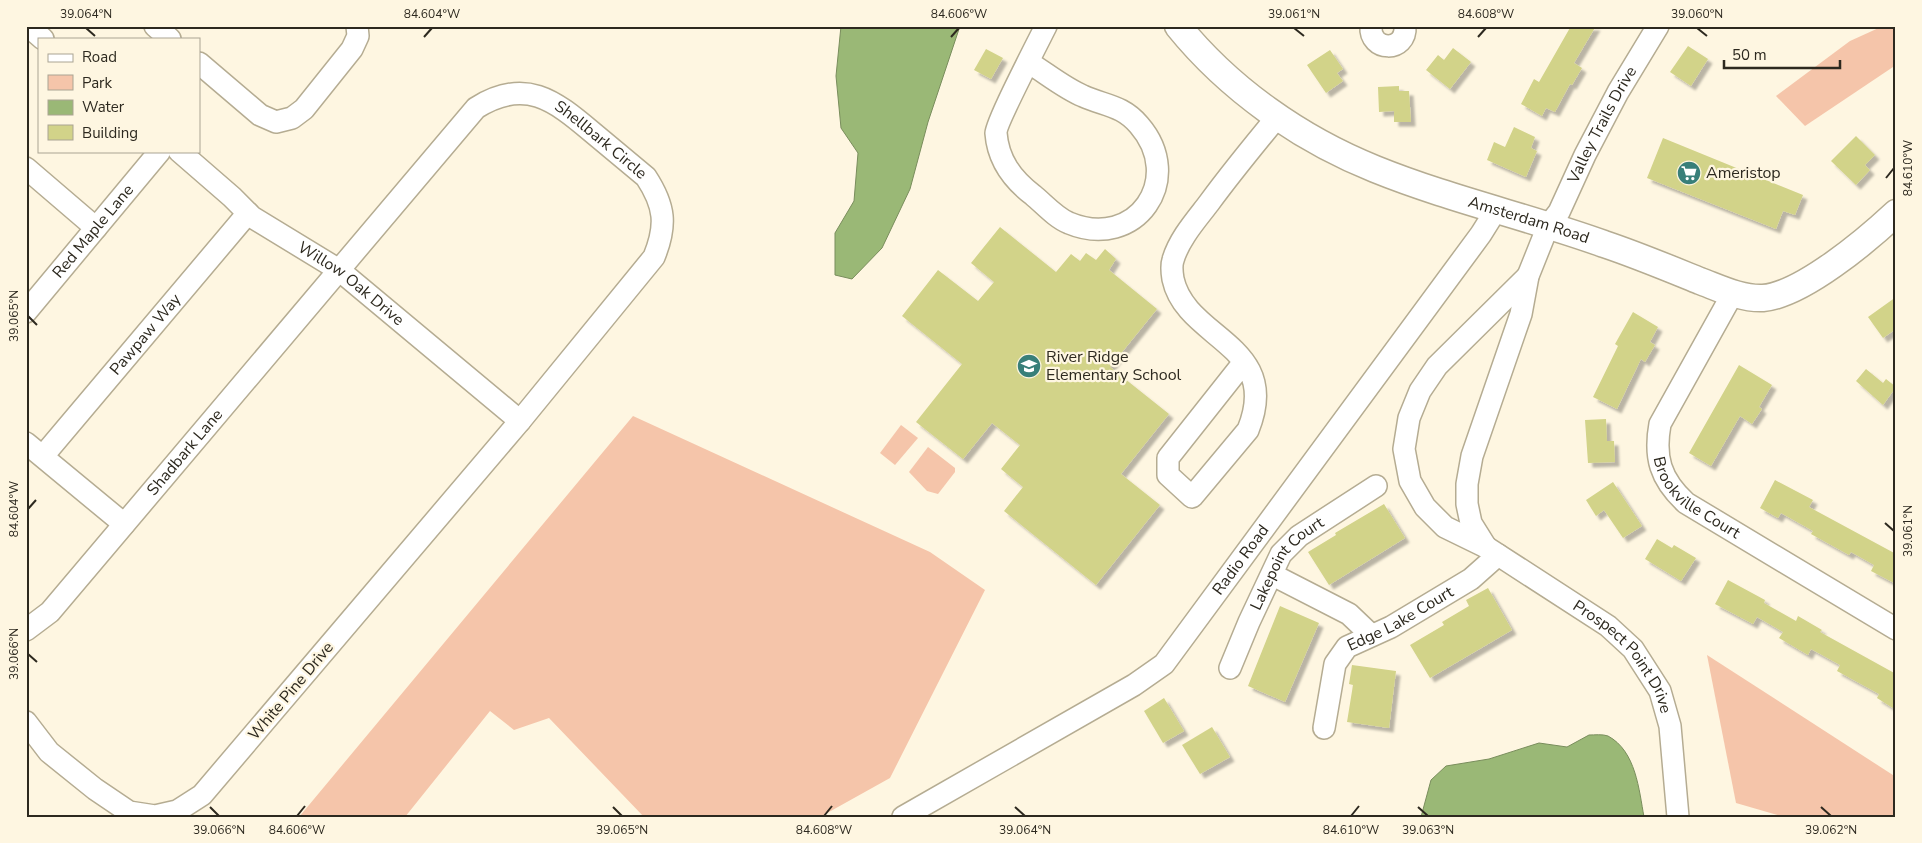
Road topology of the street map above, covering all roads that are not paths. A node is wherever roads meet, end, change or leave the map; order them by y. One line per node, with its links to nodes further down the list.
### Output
1 (28, 26): 9 (street)
2 (155, 26): 10 (street)
3 (357, 26): 12 (street)
4 (1046, 26): 11 (street)
5 (1178, 26): 13 (main road, Amsterdam Road)
6 (1371, 26): 7 (street)
7 (1406, 26)
8 (1658, 26): 20 (street, Valley Trails Drive)
9 (42, 38)
10 (169, 38)
11 (1028, 62): 11 (street)
12 (200, 64)
13 (1278, 116): 17 (main road, Amsterdam Road); 26 (street)
14 (159, 152): 21 (street, Red Maple Lane)
15 (179, 152): 18 (street, Willow Oak Drive)
16 (26, 168): 21 (street)
17 (1492, 209): 20 (main road, Amsterdam Road); 40 (street, Radio Road)
18 (248, 213): 22 (street, Willow Oak Drive); 29 (street, Pawpaw Way)
19 (1896, 213): 24 (main road, Amsterdam Road)
20 (1548, 226): 23 (street, Prospect Point Drive); 24 (main road, Amsterdam Road)
21 (96, 228): 25 (street, Red Maple Lane)
22 (339, 270): 27 (street, Willow Oak Drive); 27 (street, Shellbark Circle); 31 (street, Shadbark Lane)
23 (1528, 276): 32 (street, Prospect Point Drive); 32 (street, Prospect Point Drive)
24 (1733, 293): 34 (street, Brookville Court)
25 (26, 312)
26 (1244, 362): 26 (street)
27 (520, 421): 38 (street, White Pine Drive)
28 (26, 442): 29 (street)
29 (43, 456): 31 (street)
30 (1376, 486): 33 (street, Lakepoint Court)
31 (124, 524): 35 (street, Shadbark Lane)
32 (1492, 551): 36 (street, Edge Lake Court); 41 (street, Prospect Point Drive)
33 (1273, 575): 36 (street); 37 (street, Lakepoint Court)
34 (1896, 629)
35 (26, 630)
36 (1370, 634): 39 (street, Edge Lake Court)
37 (1230, 668)
38 (26, 722)
39 (1324, 728)
40 (902, 817)
41 (1678, 817)

